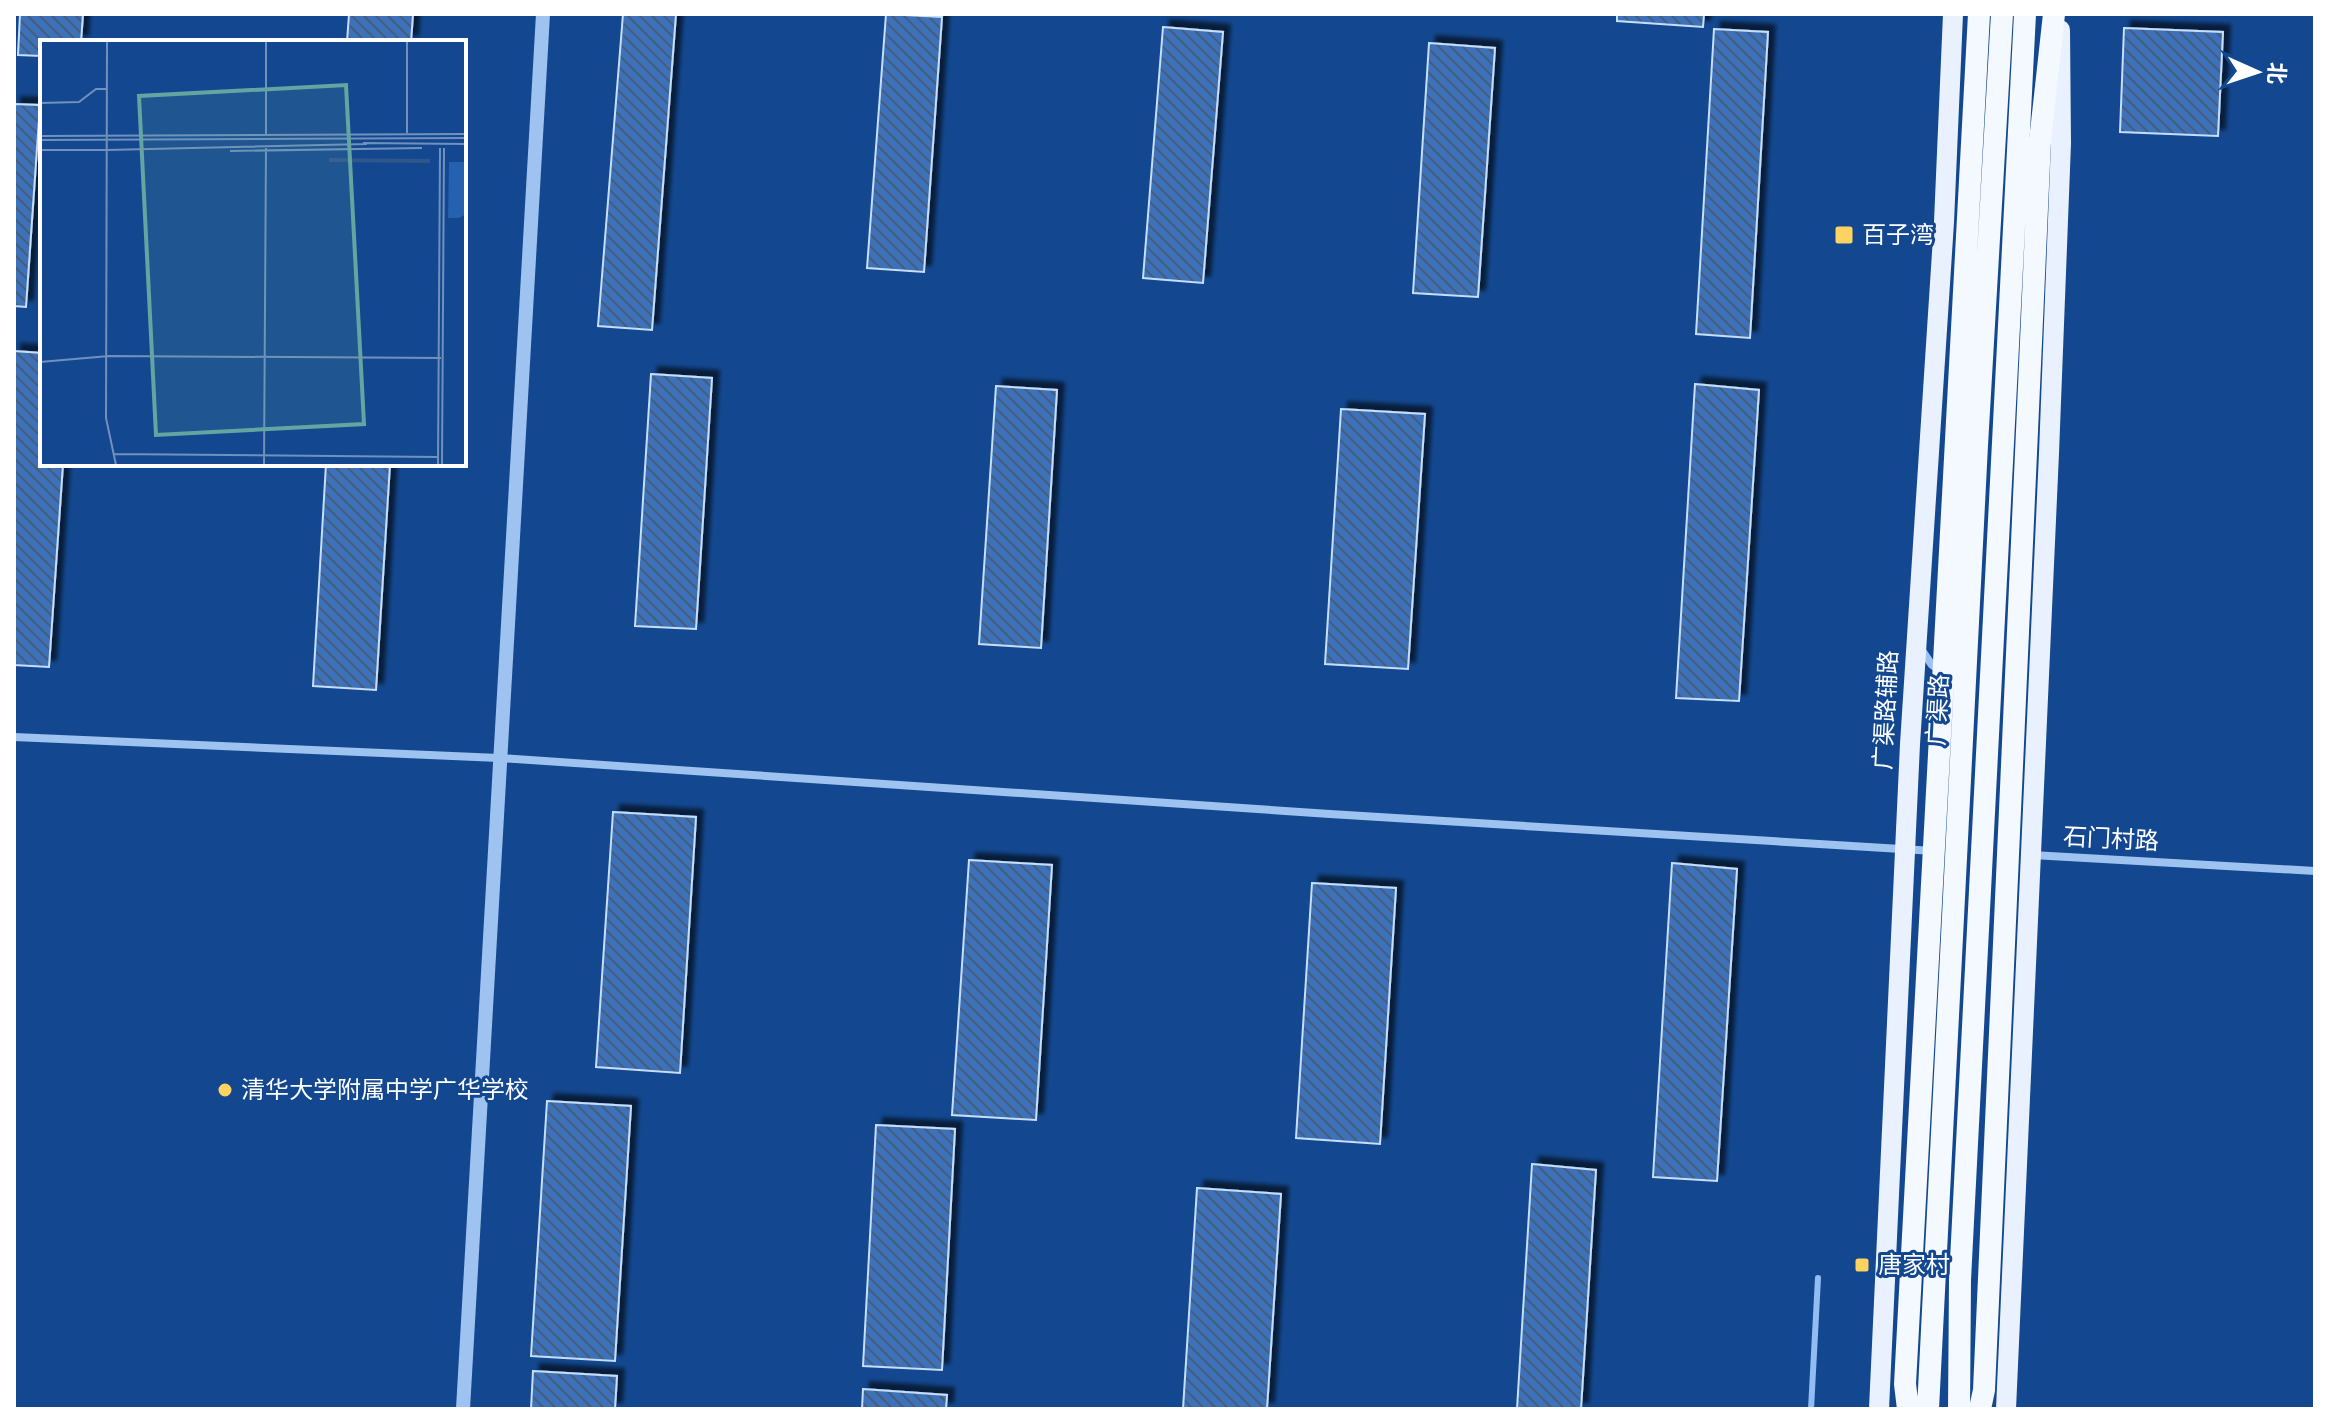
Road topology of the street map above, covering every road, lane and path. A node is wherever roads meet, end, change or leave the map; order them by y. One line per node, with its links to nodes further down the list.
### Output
1 (543, 14): 11 (street)
2 (1953, 14): 8 (main road, 广渠路辅路)
3 (1979, 14): 21 (highway, bridge)
4 (2002, 14): 22 (highway, 广渠路, bridge)
5 (2025, 14): 23 (highway, bridge)
6 (2054, 14): 24 (highway, bridge)
7 (2060, 14): 9 (main road)
8 (1916, 642): 9 (street); 12 (main road, 广渠路辅路)
9 (2039, 655): 15 (main road)
10 (14, 737): 11 (street)
11 (499, 758): 12 (street); 19 (street)
12 (1905, 850): 13 (street); 20 (main road, 广渠路辅路)
13 (1937, 851)
14 (1952, 852): 15 (street, 石门村路)
15 (2030, 855): 16 (street, 石门村路); 18 (main road)
16 (2315, 871)
17 (1917, 1024): 18 (street)
18 (2021, 1053): 25 (main road)
19 (463, 1409)
20 (1879, 1409)
21 (1908, 1409)
22 (1928, 1409)
23 (1959, 1409)
24 (1980, 1409)
25 (2006, 1409)

